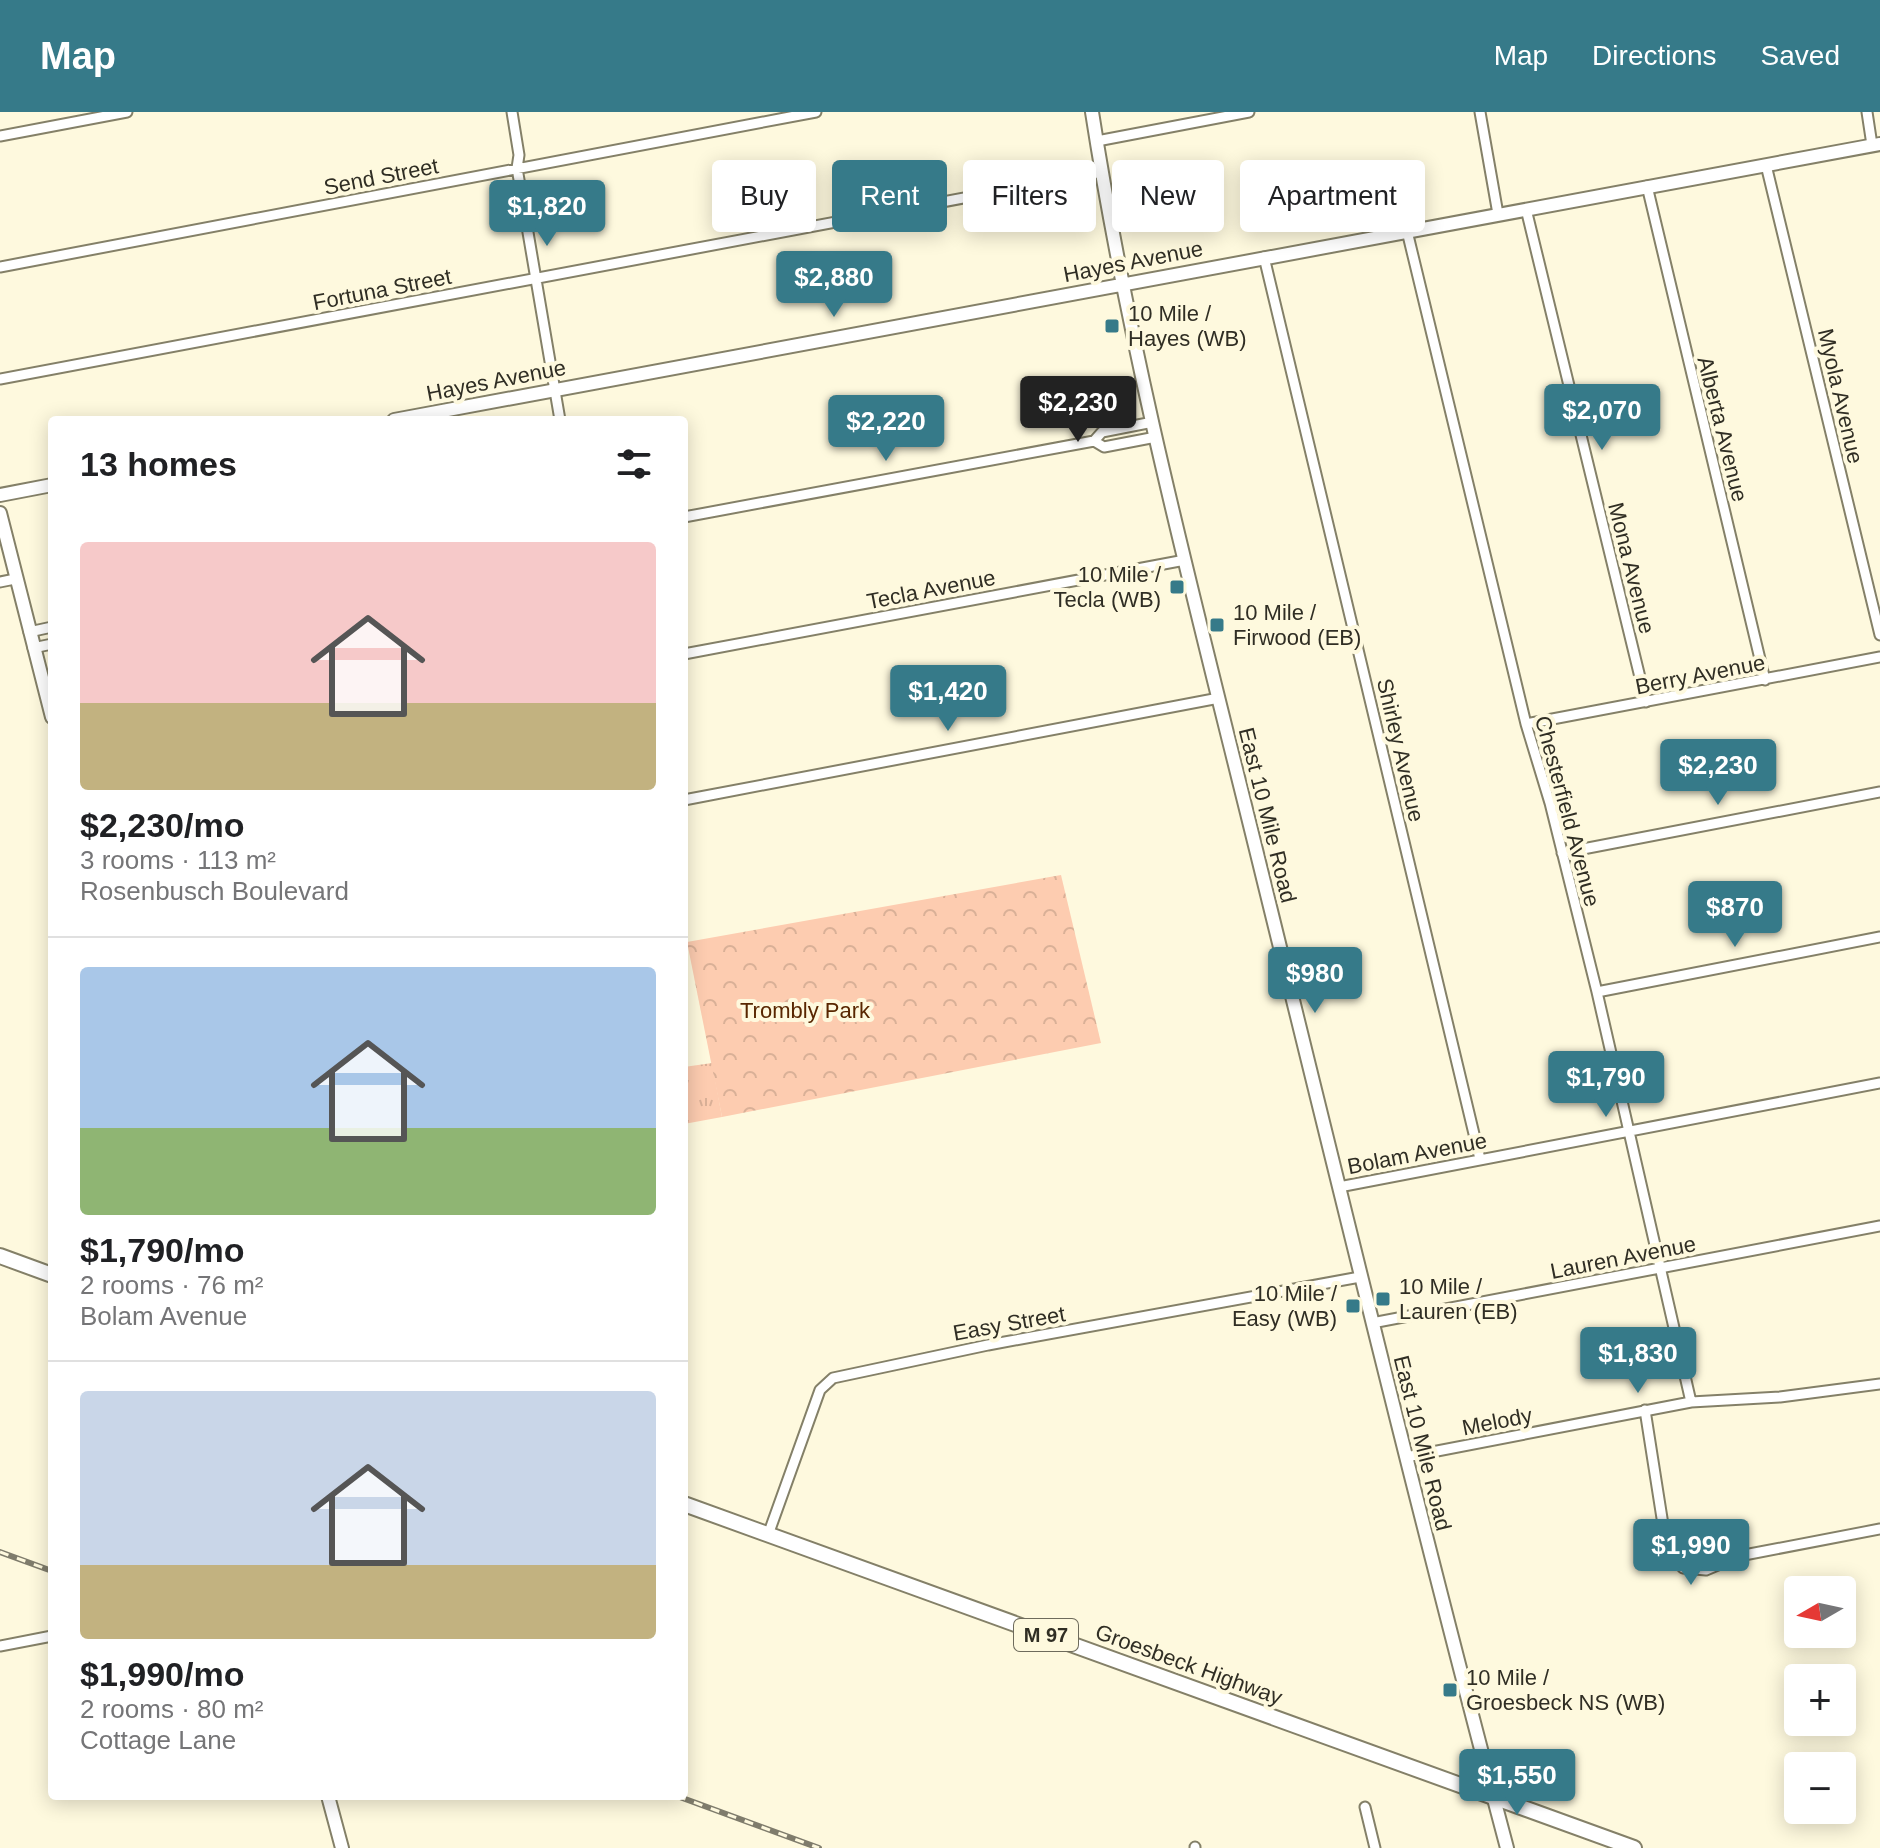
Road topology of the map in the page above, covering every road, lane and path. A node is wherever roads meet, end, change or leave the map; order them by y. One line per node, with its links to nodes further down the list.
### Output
1 (127, 112): 8 (street)
2 (512, 112): 12 (street)
3 (816, 112): 12 (street, Send Street)
4 (1092, 112): 9 (street, East 10 Mile Road)
5 (1249, 112): 9 (street)
6 (1480, 112): 16 (street)
7 (1867, 112): 10 (street)
8 (0, 136)
9 (1097, 141): 13 (street, East 10 Mile Road)
10 (1876, 144): 11 (street, Hayes Avenue)
11 (1766, 165): 14 (street, Hayes Avenue); 40 (street, Myola Avenue)
12 (517, 168): 21 (street, Send Street); 22 (street)
13 (1102, 172): 22 (street, Fortuna Street); 23 (street, East 10 Mile Road)
14 (1647, 186): 15 (street, Hayes Avenue); 45 (street, Alberta Avenue)
15 (1526, 209): 16 (street, Hayes Avenue); 48 (street, Mona Avenue)
16 (1498, 214): 17 (street, Hayes Avenue)
17 (1425, 228)
18 (1402, 232): 20 (street, Hayes Avenue)
19 (1407, 232): 49 (street, Chesterfield Avenue)
20 (1264, 257): 23 (street, Hayes Avenue); 57 (street, Shirley Avenue)
21 (0, 267)
22 (535, 278): 24 (street, Fortuna Street); 25 (street)
23 (1121, 283): 25 (street, Hayes Avenue); 28 (street, East 10 Mile Road)
24 (0, 379)
25 (554, 390): 26 (street, Hayes Avenue); 27 (street)
26 (415, 416)
27 (559, 416)
28 (1153, 422): 29 (street, East 10 Mile Road); 30 (street)
29 (1156, 437): 30 (street); 35 (street, East 10 Mile Road)
30 (1094, 441): 34 (street)
31 (48, 486): 32 (street)
32 (0, 495)
33 (0, 513): 36 (street)
34 (688, 516)
35 (1185, 560): 43 (street, Tecla Avenue); 46 (street, East 10 Mile Road)
36 (15, 579): 37 (street); 39 (street)
37 (0, 582)
38 (48, 628): 39 (street)
39 (29, 632): 42 (street)
40 (1880, 635)
41 (48, 645): 42 (street)
42 (33, 648): 47 (street)
43 (688, 653)
44 (1880, 657): 45 (street, Berry Avenue)
45 (1765, 680): 48 (street, Berry Avenue)
46 (1219, 698): 51 (street); 58 (street, East 10 Mile Road)
47 (48, 702)
48 (1646, 702): 49 (street, Berry Avenue)
49 (1526, 724): 52 (street, Chesterfield Avenue)
50 (1880, 792): 52 (street)
51 (688, 799)
52 (1562, 853): 54 (street, Chesterfield Avenue)
53 (1880, 937): 54 (street)
54 (1597, 992): 56 (street, Chesterfield Avenue)
55 (1880, 1083): 56 (street, Bolam Avenue)
56 (1630, 1131): 57 (street, Bolam Avenue); 61 (street, Chesterfield Avenue)
57 (1480, 1159): 58 (street, Bolam Avenue)
58 (1339, 1187): 63 (street, East 10 Mile Road)
59 (1880, 1226): 61 (street, Lauren Avenue)
60 (0, 1256): 62 (main road)
61 (1662, 1268): 64 (street, Lauren Avenue); 66 (street, Chesterfield Avenue)
62 (48, 1274)
63 (1360, 1277): 64 (street, East 10 Mile Road); 71 (street, Easy Street)
64 (1372, 1323): 68 (street, East 10 Mile Road)
65 (1880, 1384): 66 (street, Melody)
66 (1691, 1402): 67 (street, Melody)
67 (1645, 1410): 68 (street, Melody); 70 (street)
68 (1406, 1457): 74 (street, East 10 Mile Road)
69 (688, 1505): 71 (main road, Groesbeck Highway / M 97)
70 (1880, 1529)
71 (768, 1535): 74 (main road, Groesbeck Highway / M 97)
72 (48, 1637): 73 (street)
73 (0, 1646)
74 (1493, 1795): 79 (street, East 10 Mile Road); 80 (main road, Groesbeck Highway / M 97)
75 (329, 1800): 77 (street)
76 (1365, 1807): 78 (street)
77 (342, 1848)
78 (1375, 1848)
79 (1507, 1848)
80 (1634, 1848)

